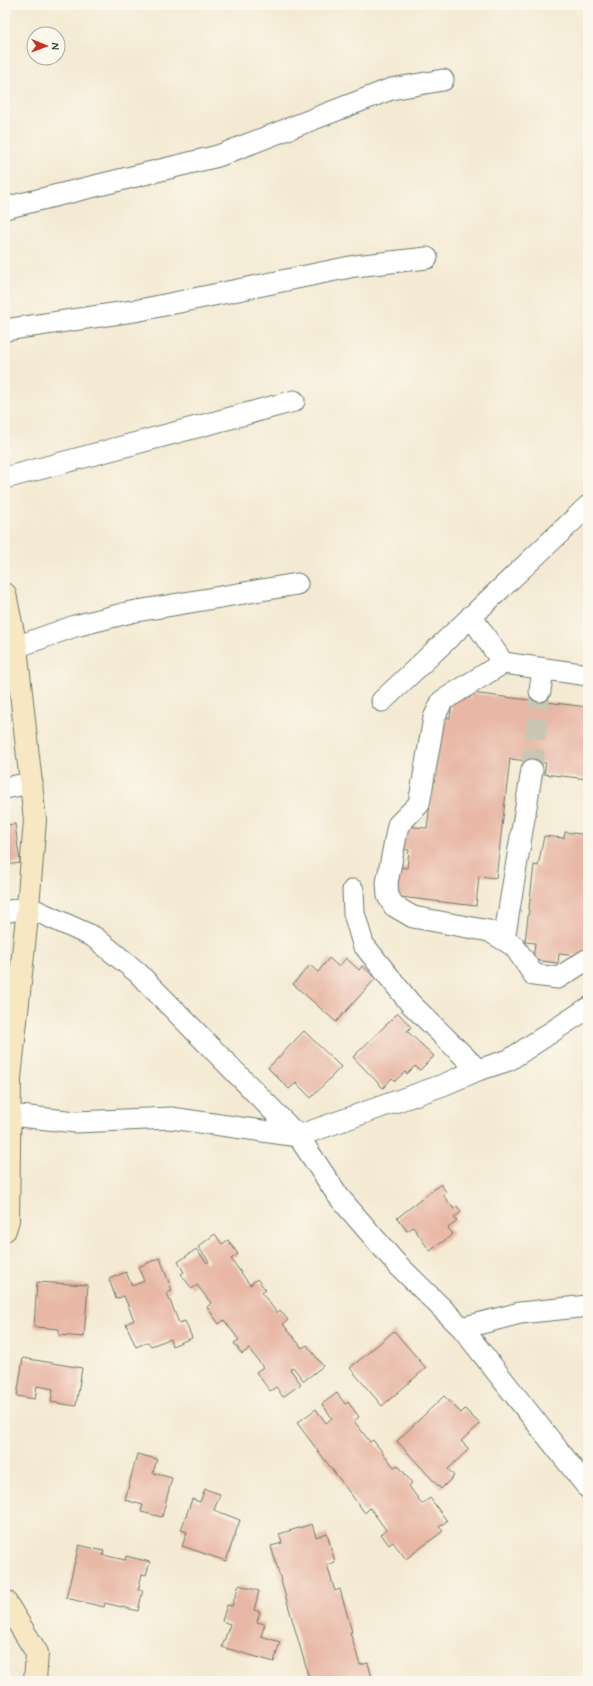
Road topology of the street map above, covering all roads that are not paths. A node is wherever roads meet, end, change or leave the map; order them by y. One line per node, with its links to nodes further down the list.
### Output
1 (443, 80): 2 (street)
2 (5, 208)
3 (427, 258): 4 (street)
4 (5, 330)
5 (294, 401): 6 (street)
6 (5, 478)
7 (588, 506): 10 (street)
8 (297, 584): 11 (street)
9 (5, 594): 11 (street)
10 (471, 616): 12 (street); 16 (street)
11 (16, 647): 18 (street)
12 (503, 663): 13 (street); 23 (street)
13 (543, 669): 14 (street); 15 (street)
14 (588, 675)
15 (540, 691)
16 (382, 701)
17 (532, 770): 23 (street)
18 (32, 783): 19 (street); 21 (street)
19 (5, 788)
20 (353, 890): 26 (street)
21 (28, 907): 22 (street); 27 (street); 28 (street)
22 (5, 912)
23 (504, 940): 24 (street)
24 (588, 958)
25 (588, 1008): 26 (street)
26 (478, 1070): 28 (street)
27 (10, 1115): 28 (street); 29 (street)
28 (298, 1136): 31 (street)
29 (5, 1230)
30 (588, 1306): 31 (street)
31 (462, 1328): 32 (street)
32 (588, 1488)
33 (5, 1601): 34 (street)
34 (35, 1681)

